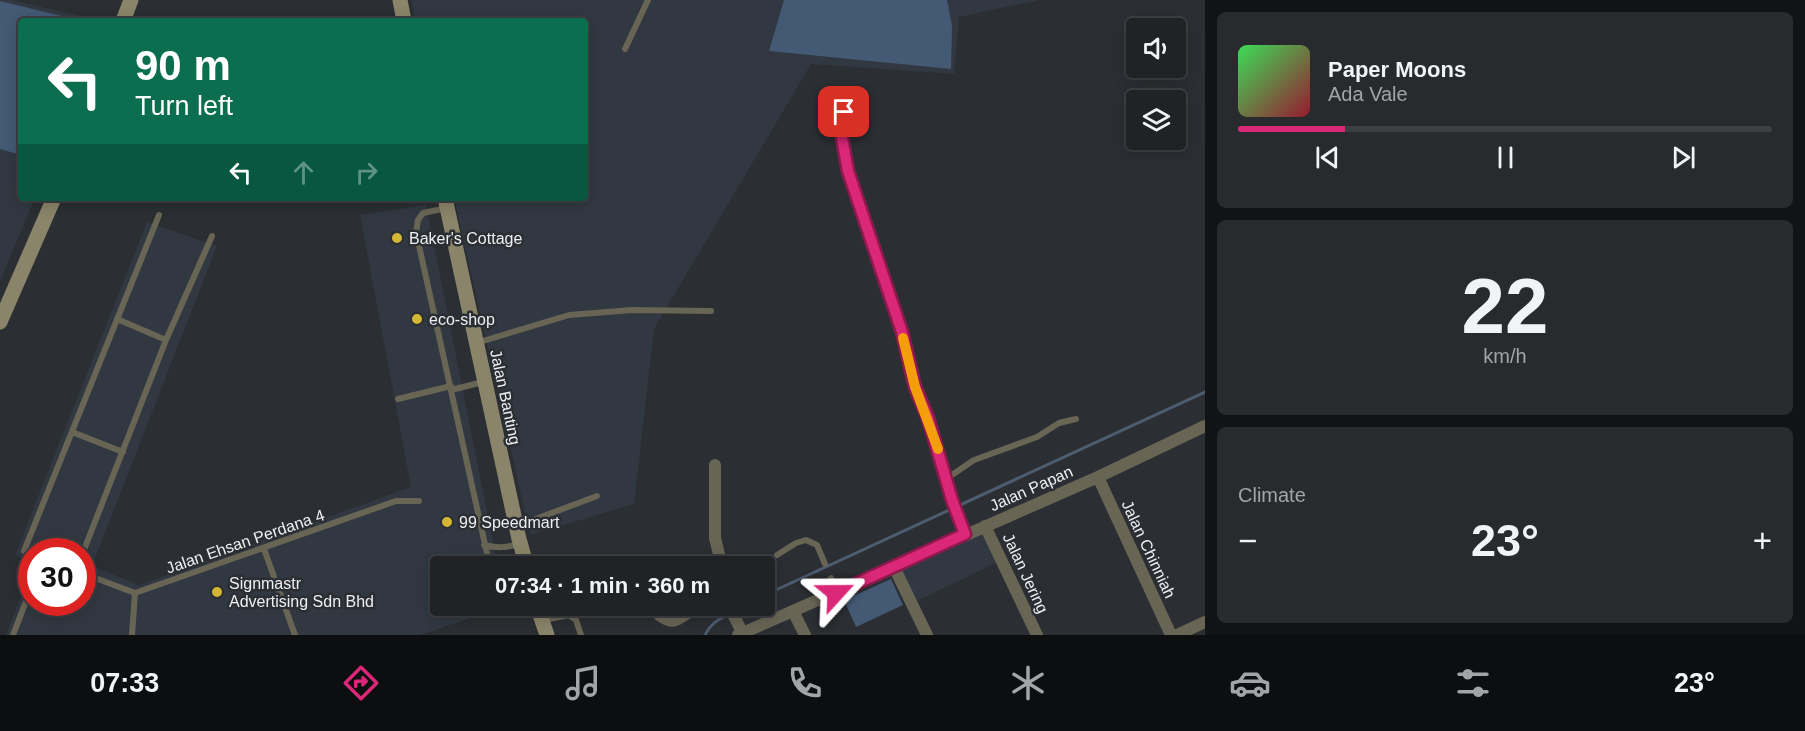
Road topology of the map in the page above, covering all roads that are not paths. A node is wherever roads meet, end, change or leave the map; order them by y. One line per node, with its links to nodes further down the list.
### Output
1 (131, 0): 4 (main road)
2 (400, 0): 5 (main road)
3 (648, 0): 6 (lane)
4 (124, 18)
5 (404, 18)
6 (625, 49)
7 (844, 112): 26 (lane)
8 (53, 201): 14 (main road)
9 (446, 203): 16 (main road, Jalan Banting); 18 (lane)
10 (159, 215): 13 (lane)
11 (212, 236): 15 (lane)
12 (711, 311): 16 (lane)
13 (117, 319): 15 (lane); 22 (lane)
14 (0, 322)
15 (166, 340): 23 (lane)
16 (476, 343): 17 (main road, Jalan Banting)
17 (484, 382): 18 (lane); 29 (main road, Jalan Banting)
18 (451, 388): 19 (lane); 35 (lane)
19 (398, 399)
20 (1076, 419): 26 (lane)
21 (1205, 426): 25 (street, Jalan Papan)
22 (72, 432): 23 (lane); 32 (lane)
23 (123, 452): 33 (lane)
24 (715, 465): 40 (street)
25 (1098, 477): 30 (street, Jalan Papan); 61 (street, Jalan Chinniah)
26 (946, 479): 31 (lane)
27 (597, 496): 29 (lane)
28 (418, 501): 36 (lane, Jalan Ehsan Perdana 4)
29 (516, 526): 34 (main road, Jalan Banting)
30 (985, 526): 31 (street, Jalan Papan); 60 (street, Jalan Jering)
31 (965, 534): 42 (street, Jalan Papan)
32 (29, 538)
33 (89, 538)
34 (520, 543): 35 (lane); 39 (main road, Jalan Banting)
35 (484, 545): 38 (lane)
36 (264, 549): 45 (lane, Jalan Ehsan Perdana 4); 56 (lane)
37 (777, 555): 41 (lane)
38 (486, 556)
39 (524, 556)
40 (719, 556)
41 (825, 564)
42 (894, 567): 46 (street, Jalan Papan); 59 (street)
43 (96, 578): 45 (lane)
44 (831, 578): 46 (lane)
45 (135, 593): 55 (lane)
46 (836, 593): 47 (street, Jalan Papan)
47 (793, 611): 53 (street, Jalan Papan); 58 (street)
48 (20, 616): 54 (lane)
49 (660, 616): 50 (street)
50 (684, 616)
51 (542, 621): 57 (lane)
52 (1205, 622): 62 (street)
53 (739, 629)
54 (13, 635)
55 (132, 635)
56 (295, 635)
57 (581, 635)
58 (805, 635)
59 (927, 635)
60 (1037, 635)
61 (1171, 635)
62 (1177, 635)

